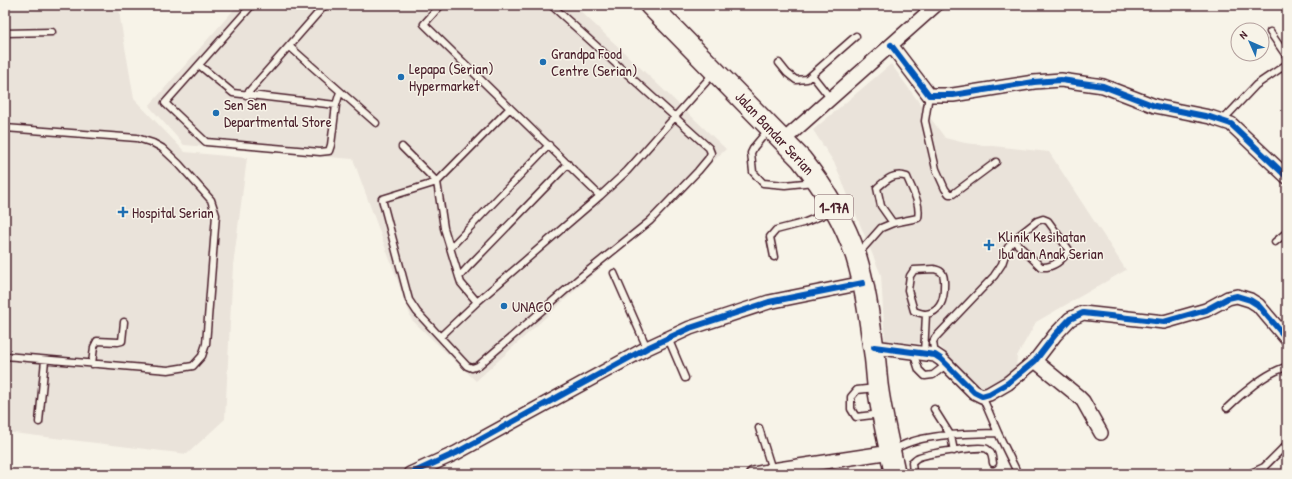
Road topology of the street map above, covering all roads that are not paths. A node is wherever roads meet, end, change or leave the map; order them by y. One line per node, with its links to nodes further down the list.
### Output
1 (252, 5): 16 (lane)
2 (325, 5): 12 (lane)
3 (441, 5): 24 (lane)
4 (551, 5): 25 (lane)
5 (650, 5): 17 (main road, Jalan Bandar Serian / 1-17A)
6 (936, 5): 11 (street)
7 (52, 32): 9 (lane)
8 (1270, 32): 13 (lane)
9 (5, 33)
10 (856, 36): 18 (lane)
11 (891, 45): 21 (street); 22 (street)
12 (289, 46): 19 (lane); 20 (lane)
13 (1287, 57)
14 (779, 63): 18 (lane)
15 (1287, 64): 26 (lane)
16 (199, 65): 20 (lane); 23 (lane)
17 (716, 72): 25 (lane); 29 (main road, Jalan Bandar Serian / 1-17A)
18 (812, 76): 22 (lane)
19 (340, 92): 23 (lane); 27 (lane)
20 (246, 94): 23 (lane)
21 (929, 95): 26 (street); 32 (lane)
22 (831, 99): 29 (street)
23 (336, 105)
24 (510, 108): 30 (lane); 35 (lane)
25 (676, 117): 37 (lane); 53 (lane)
26 (1223, 120): 34 (street)
27 (376, 123)
28 (5, 128): 62 (lane)
29 (778, 133): 36 (main road, Jalan Bandar Serian / 1-17A); 36 (lane)
30 (549, 145): 33 (lane); 43 (lane)
31 (402, 147): 35 (lane)
32 (996, 162)
33 (568, 164): 37 (lane); 47 (lane)
34 (1287, 177)
35 (437, 182): 43 (lane); 53 (lane)
36 (820, 182): 38 (main road, Jalan Bandar Serian / 1-17A)
37 (600, 196): 49 (lane)
38 (836, 210): 44 (lane); 45 (main road, Jalan Bandar Serian / 1-17A)
39 (893, 223): 39 (lane); 45 (lane)
40 (1287, 232): 42 (lane)
41 (1013, 240): 41 (lane); 58 (lane)
42 (1275, 242)
43 (450, 248): 47 (lane)
44 (774, 257)
45 (856, 257): 48 (main road, Jalan Bandar Serian / 1-17A)
46 (614, 274): 57 (lane)
47 (459, 277): 49 (lane)
48 (862, 283): 54 (street); 56 (main road, Jalan Bandar Serian / 1-17A)
49 (477, 302): 53 (lane)
50 (926, 314): 50 (lane); 58 (lane)
51 (124, 322): 62 (lane)
52 (1283, 325): 55 (street); 61 (street)
53 (440, 337)
54 (668, 338): 57 (street); 65 (lane)
55 (1287, 339)
56 (874, 347): 58 (street); 66 (main road, Jalan Bandar Serian / 1-17A)
57 (648, 348): 82 (street)
58 (924, 354): 63 (street); 63 (lane)
59 (5, 356): 60 (lane)
60 (45, 360): 62 (lane); 71 (lane)
61 (1035, 361): 67 (street); 74 (street)
62 (92, 364)
63 (946, 365): 67 (street)
64 (1287, 367): 68 (lane)
65 (685, 378)
66 (878, 388): 70 (main road, Jalan Bandar Serian / 1-17A); 70 (lane)
67 (982, 396): 73 (lane)
68 (1227, 408)
69 (934, 409): 75 (lane)
70 (883, 414): 78 (main road, Jalan Bandar Serian / 1-17A)
71 (39, 422)
72 (759, 428): 81 (lane)
73 (998, 433): 75 (lane); 86 (lane)
74 (1101, 433)
75 (951, 436): 77 (lane); 78 (lane)
76 (1287, 444): 80 (lane)
77 (954, 451): 79 (lane); 85 (lane)
78 (890, 452): 81 (street); 84 (main road, Jalan Bandar Serian / 1-17A)
79 (993, 463)
80 (1264, 467): 87 (lane); 88 (lane)
81 (772, 470): 83 (street)
82 (410, 474)
83 (754, 474)
84 (895, 474)
85 (913, 474)
86 (1018, 474)
87 (1249, 474)
88 (1264, 474)

